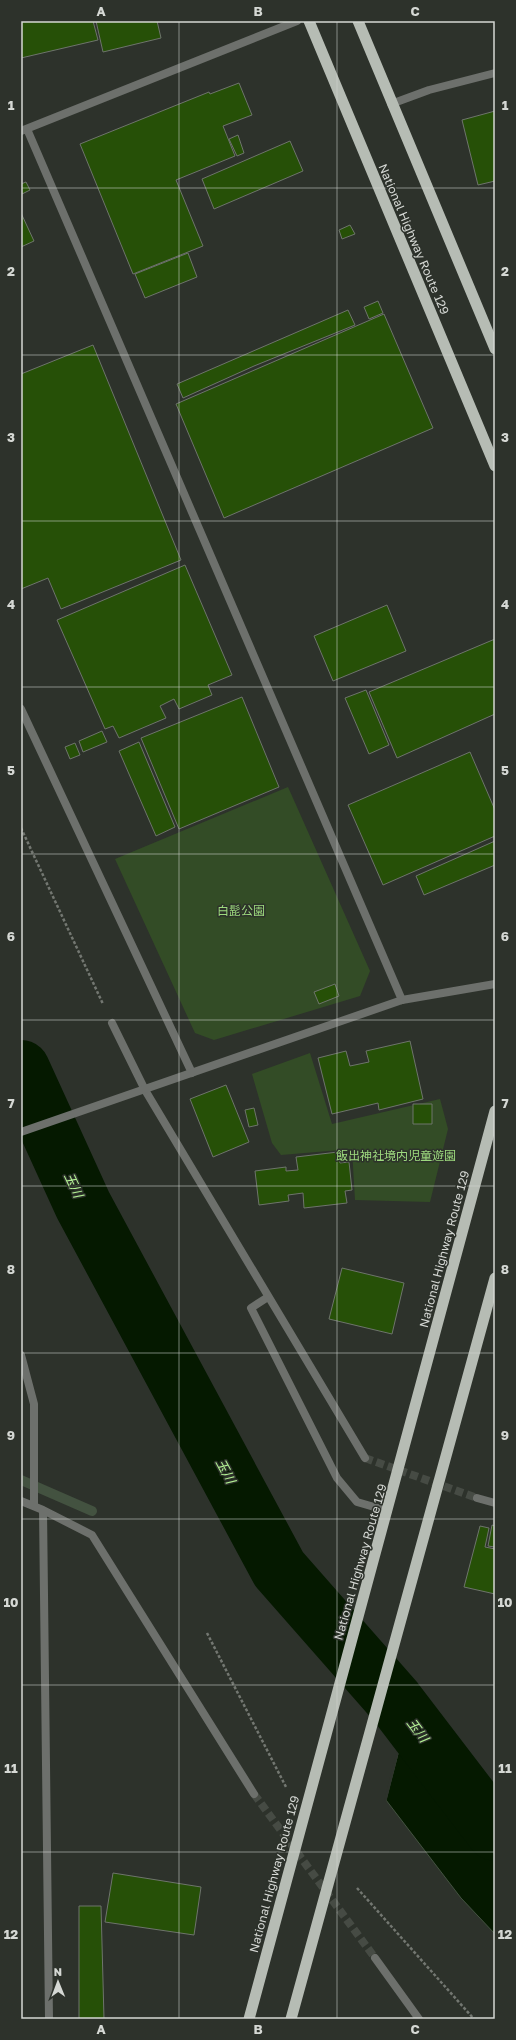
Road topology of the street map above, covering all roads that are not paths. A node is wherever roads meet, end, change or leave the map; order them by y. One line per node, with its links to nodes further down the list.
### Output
1 (297, 21): 6 (street)
2 (309, 21): 8 (highway, National Highway Route 129)
3 (358, 21): 5 (highway)
4 (495, 73): 5 (street)
5 (391, 104): 7 (highway)
6 (24, 130): 11 (street)
7 (495, 349)
8 (495, 466)
9 (21, 709): 13 (street)
10 (495, 984): 11 (street)
11 (402, 1000): 13 (street)
12 (112, 1023): 14 (street)
13 (192, 1073): 14 (street)
14 (145, 1090): 16 (street); 18 (street)
15 (495, 1111): 26 (highway, National Highway Route 129)
16 (21, 1132)
17 (495, 1278): 31 (highway)
18 (268, 1297): 20 (street); 26 (street)
19 (21, 1355): 24 (street)
20 (365, 1458)
21 (477, 1498): 23 (street)
22 (21, 1500): 24 (street)
23 (495, 1503)
24 (34, 1506): 25 (street)
25 (43, 1510): 27 (street); 29 (street)
26 (388, 1511): 30 (highway, National Highway Route 129)
27 (254, 1794)
28 (375, 1958): 32 (street)
29 (49, 2019)
30 (249, 2019)
31 (291, 2019)
32 (420, 2019)

